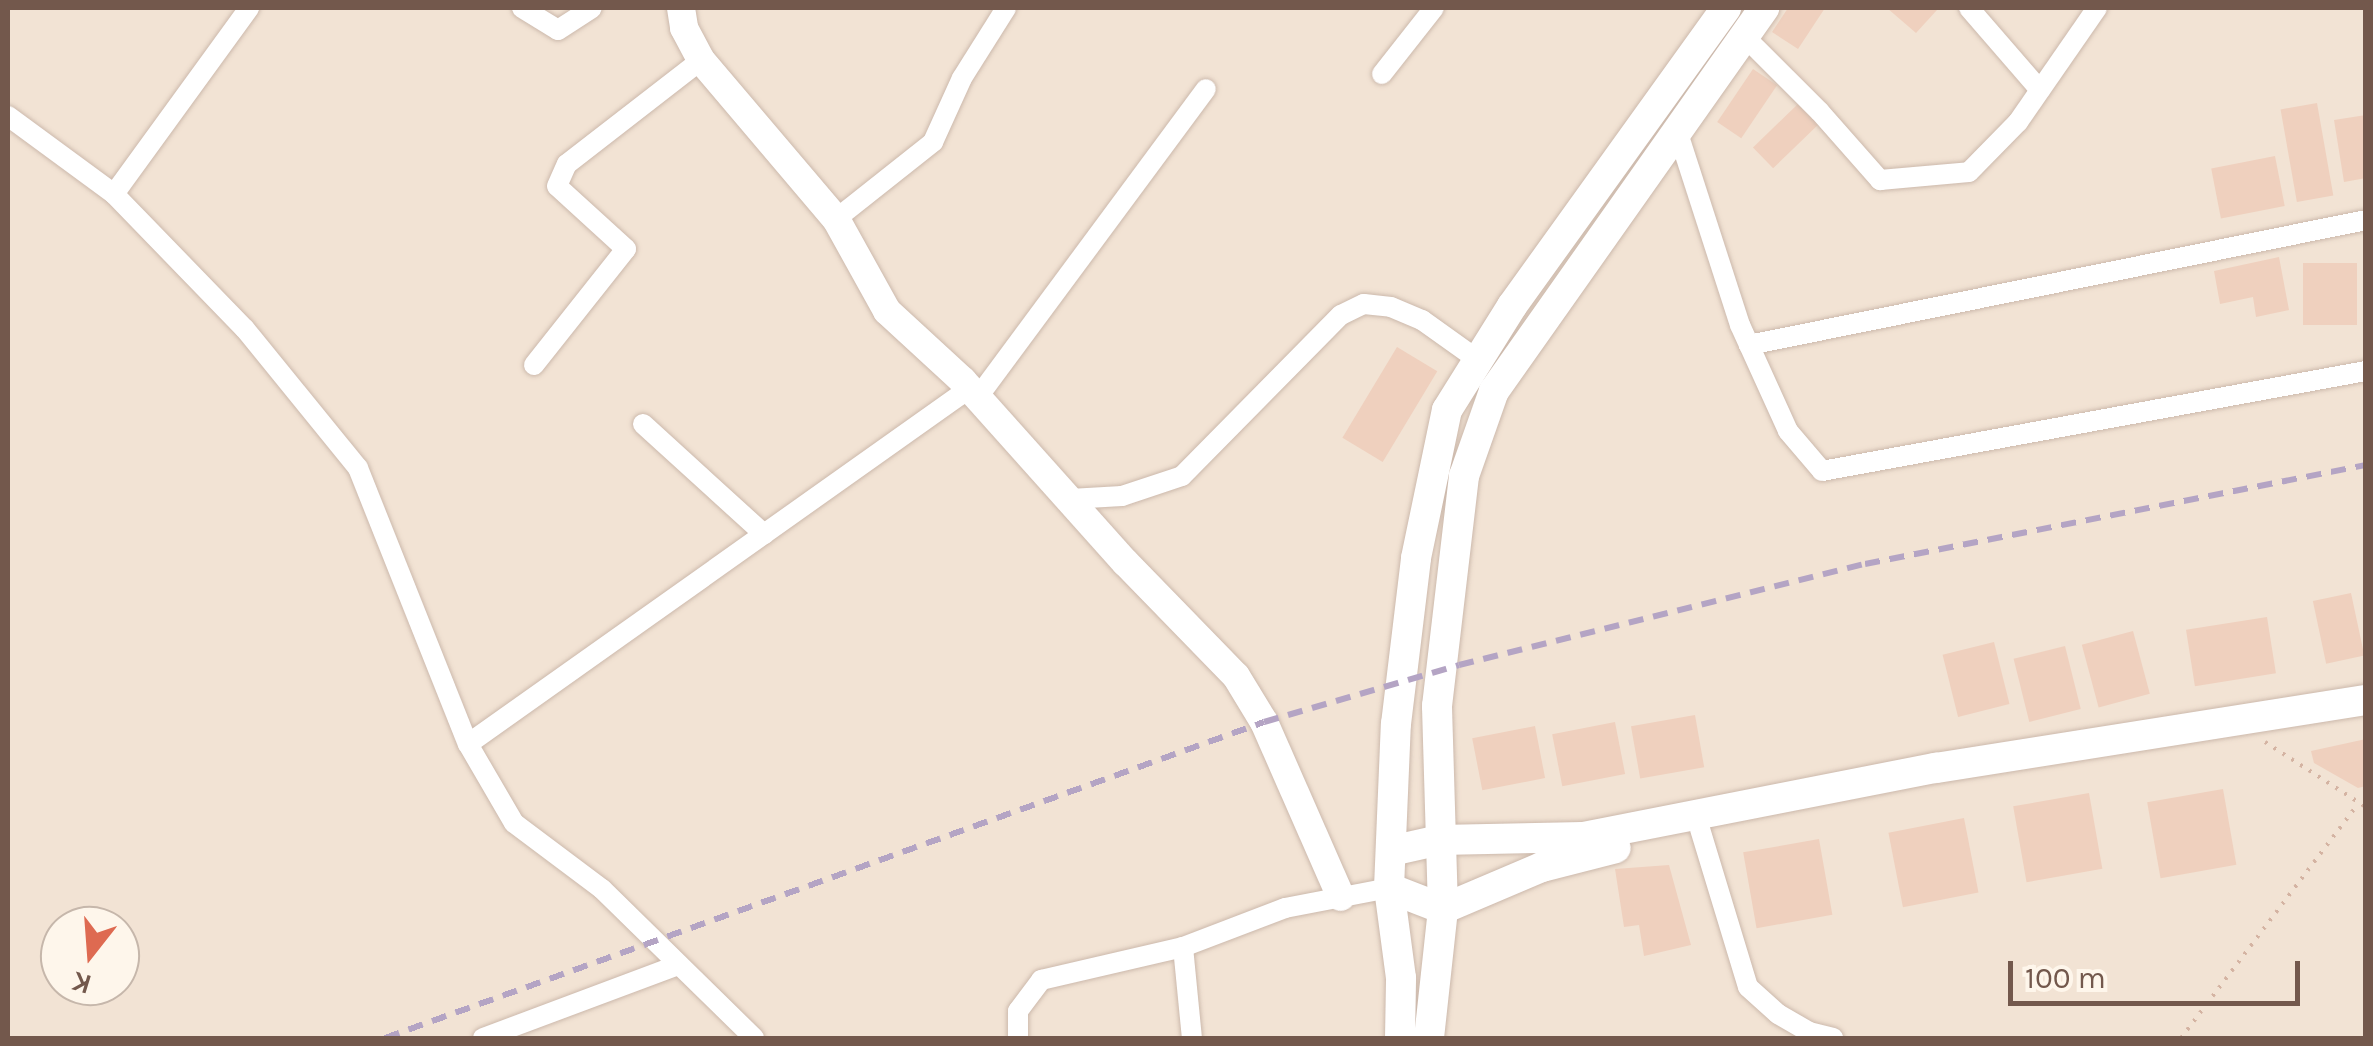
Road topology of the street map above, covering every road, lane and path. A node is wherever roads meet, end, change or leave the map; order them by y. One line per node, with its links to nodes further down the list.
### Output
1 (249, 8): 18 (street)
2 (522, 8): 3 (street)
3 (592, 8)
4 (681, 8): 12 (street)
5 (1006, 8): 19 (street)
6 (1434, 8): 13 (street)
7 (1726, 8): 22 (main road)
8 (1764, 8): 11 (main road)
9 (1969, 8): 15 (street)
10 (2097, 8): 15 (street)
11 (1744, 36): 15 (street); 17 (main road)
12 (700, 60): 19 (street); 23 (street)
13 (1382, 74)
14 (1206, 88): 25 (street)
15 (2040, 90)
16 (8, 116): 18 (street)
17 (1677, 130): 21 (street); 36 (main road)
18 (114, 194): 31 (street)
19 (836, 220): 25 (street)
20 (2366, 220): 21 (street)
21 (1749, 345): 24 (street)
22 (1478, 360): 27 (street); 37 (main road)
23 (534, 366)
24 (2366, 371)
25 (974, 392): 27 (street); 28 (street)
26 (643, 424): 28 (street)
27 (1070, 498): 39 (street)
28 (764, 534): 31 (street)
29 (2366, 700): 30 (main road)
30 (2234, 722): 32 (main road); 33 (path)
31 (468, 744): 42 (street)
32 (2032, 755): 35 (main road); 36 (main road)
33 (2358, 804): 34 (path); 49 (path)
34 (2366, 807)
35 (1700, 829): 40 (main road); 48 (street)
36 (1440, 840): 37 (main road); 40 (main road)
37 (1391, 851): 38 (main road)
38 (1389, 888): 39 (street); 40 (main road); 43 (main road)
39 (1341, 897): 41 (street)
40 (1442, 909): 43 (main road)
41 (1183, 947): 46 (street); 47 (street)
42 (678, 965): 44 (street); 45 (street)
43 (1423, 1037)
44 (483, 1038)
45 (754, 1038)
46 (1018, 1038)
47 (1192, 1038)
48 (1833, 1038)
49 (2181, 1038)

